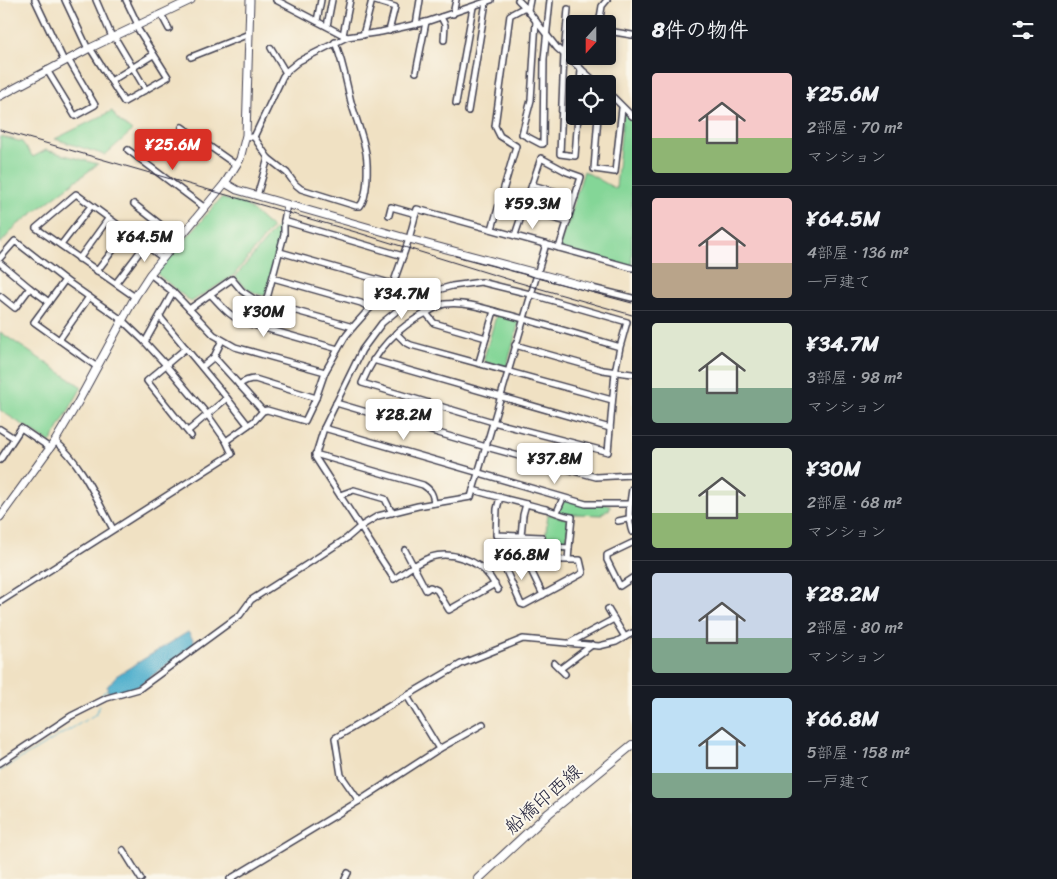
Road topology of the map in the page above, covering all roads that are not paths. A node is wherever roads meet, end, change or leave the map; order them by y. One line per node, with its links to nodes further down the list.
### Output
1 (35, 0): 47 (street)
2 (65, 0): 42 (street)
3 (96, 0): 39 (street)
4 (126, 0): 29 (street)
5 (190, 0): 21 (street)
6 (250, 0): 34 (street)
7 (276, 0): 25 (street)
8 (321, 0): 25 (street)
9 (332, 0): 30 (street)
10 (350, 0): 38 (street)
11 (420, 0): 28 (street)
12 (456, 0): 22 (street)
13 (518, 0): 19 (street)
14 (530, 0): 19 (street)
15 (550, 0): 35 (street)
16 (607, 0): 23 (street)
17 (488, 1): 18 (street); 61 (street)
18 (473, 7): 22 (street); 59 (street)
19 (527, 9): 26 (street); 85 (street)
20 (568, 9): 44 (street)
21 (161, 14): 29 (street); 31 (street)
22 (453, 14): 24 (street)
23 (600, 15)
24 (441, 17): 27 (street); 40 (street)
25 (317, 21): 30 (street)
26 (536, 21): 35 (street); 35 (street)
27 (426, 22): 28 (street); 51 (street)
28 (416, 25): 32 (street)
29 (137, 26): 39 (street); 45 (street)
30 (327, 26): 38 (street)
31 (169, 29)
32 (390, 31): 36 (street); 36 (street)
33 (616, 32): 37 (street)
34 (249, 34): 46 (street); 66 (street)
35 (546, 34): 44 (street)
36 (363, 35): 38 (street)
37 (632, 35)
38 (345, 36): 41 (street)
39 (113, 37): 42 (street); 48 (street)
40 (444, 40)
41 (335, 42): 52 (street); 69 (street)
42 (89, 48): 47 (street); 55 (street)
43 (271, 48): 52 (street)
44 (564, 54): 49 (street); 63 (street)
45 (153, 55): 48 (street); 56 (street)
46 (190, 57)
47 (66, 60): 50 (street); 50 (street)
48 (132, 68): 55 (street); 56 (street)
49 (581, 69): 53 (street); 54 (street)
50 (47, 70): 57 (street)
51 (416, 72)
52 (286, 73): 67 (street)
53 (581, 75)
54 (588, 75)
55 (111, 81): 56 (street)
56 (146, 90)
57 (0, 96)
58 (616, 101): 60 (street)
59 (456, 103)
60 (622, 108): 62 (street); 64 (street)
61 (468, 111)
62 (632, 116)
63 (577, 125)
64 (597, 125)
65 (182, 127): 70 (street)
66 (246, 135): 67 (street); 70 (street)
67 (254, 138): 69 (street)
68 (128, 150): 78 (street)
69 (268, 158): 73 (street)
70 (236, 165): 71 (street)
71 (225, 183): 73 (street); 78 (street)
72 (532, 185): 74 (street); 74 (street); 79 (street)
73 (257, 196): 76 (street)
74 (575, 197): 84 (street)
75 (134, 204): 88 (street)
76 (287, 204): 83 (street); 89 (street)
77 (91, 206): 82 (street); 91 (street); 91 (street)
78 (205, 208): 88 (street)
79 (524, 210): 84 (street); 87 (street)
80 (416, 214): 81 (street); 85 (street); 89 (street)
81 (389, 215)
82 (108, 219): 86 (street); 98 (street)
83 (284, 221): 94 (street); 95 (street)
84 (567, 222): 93 (street)
85 (492, 229): 87 (street)
86 (127, 232): 92 (street); 101 (street)
87 (516, 235): 90 (street)
88 (179, 239): 97 (street)
89 (409, 239): 95 (street); 102 (street)
90 (546, 244): 93 (street); 102 (street)
91 (61, 246): 98 (street)
92 (146, 246): 97 (street); 106 (street)
93 (559, 248): 100 (street)
94 (280, 252): 104 (street); 107 (street)
95 (403, 256): 107 (street)
96 (0, 258): 105 (street)
97 (163, 258): 103 (street)
98 (79, 259): 101 (street)
99 (0, 263): 108 (street)
100 (632, 268)
101 (97, 271): 106 (street)
102 (536, 272): 109 (street); 112 (street)
103 (150, 274): 110 (street); 115 (street)
104 (273, 278): 119 (street); 120 (street)
105 (65, 280): 114 (street); 118 (street)
106 (116, 283): 115 (street)
107 (393, 284): 120 (street)
108 (30, 288): 113 (street); 118 (street)
109 (592, 288): 117 (street)
110 (173, 292): 121 (street); 124 (street)
111 (210, 294): 119 (street); 121 (street); 136 (street)
112 (530, 294): 116 (street); 125 (street); 134 (street)
113 (0, 296)
114 (89, 297): 126 (street); 130 (street)
115 (135, 297): 126 (street)
116 (418, 298): 123 (street); 152 (street)
117 (632, 298)
118 (49, 302): 130 (street)
119 (266, 302): 127 (street)
120 (370, 308): 127 (street)
121 (189, 309): 131 (street)
122 (494, 311): 123 (street); 125 (street); 129 (street)
123 (426, 313): 128 (street); 129 (street)
124 (160, 317): 132 (street); 135 (street)
125 (523, 319): 133 (street); 134 (street)
126 (122, 320): 132 (street); 141 (street)
127 (353, 327): 136 (street)
128 (396, 333): 138 (street); 139 (street)
129 (486, 338): 139 (street)
130 (59, 340): 141 (street)
131 (222, 340): 137 (street); 144 (street)
132 (145, 342): 140 (street)
133 (515, 345): 143 (street); 145 (street)
134 (620, 347): 145 (street)
135 (186, 348): 140 (street); 142 (street)
136 (338, 349): 144 (street)
137 (214, 357): 142 (street); 147 (street)
138 (373, 360): 148 (street); 155 (street)
139 (479, 362): 143 (street)
140 (166, 365): 154 (street); 160 (street)
141 (96, 367): 163 (street)
142 (202, 367): 149 (street)
143 (508, 371): 148 (street); 151 (street)
144 (325, 372): 150 (street)
145 (615, 372): 146 (street); 151 (street)
146 (632, 374)
147 (239, 385): 150 (street); 153 (street)
148 (500, 397): 155 (street); 159 (street)
149 (227, 398): 154 (street); 156 (street)
150 (316, 398): 153 (street)
151 (612, 400): 159 (street)
152 (336, 403): 158 (street); 165 (street)
153 (263, 411): 156 (street)
154 (207, 414): 160 (street); 164 (street)
155 (493, 422): 159 (street); 165 (street)
156 (248, 425): 164 (street)
157 (0, 428): 162 (street)
158 (324, 428): 167 (street); 169 (street)
159 (610, 428)
160 (188, 431): 161 (street)
161 (191, 436)
162 (14, 438): 166 (street); 168 (street)
163 (55, 441): 166 (street); 185 (street)
164 (226, 441): 185 (street)
165 (486, 447): 169 (street); 170 (street)
166 (50, 448): 181 (street)
167 (316, 454): 173 (street); 176 (street)
168 (0, 460)
169 (478, 473): 172 (street); 175 (street)
170 (632, 475)
171 (632, 489): 178 (street)
172 (474, 490): 174 (street); 176 (street)
173 (340, 495): 179 (street); 184 (street)
174 (500, 497): 177 (street); 187 (street)
175 (563, 498): 178 (street); 180 (street)
176 (434, 503): 179 (street)
177 (526, 504): 180 (street); 187 (street)
178 (630, 504): 182 (street)
179 (392, 512): 184 (street)
180 (557, 512): 189 (street)
181 (0, 517)
182 (630, 518): 183 (street); 186 (street)
183 (618, 521)
184 (361, 526): 193 (street); 212 (street)
185 (113, 529): 198 (street)
186 (632, 532)
187 (521, 536): 189 (street)
188 (632, 543): 194 (street)
189 (569, 548): 192 (street)
190 (404, 550): 193 (street)
191 (529, 560): 192 (street); 197 (street); 197 (street)
192 (568, 560): 197 (street)
193 (414, 566): 195 (street); 195 (street)
194 (632, 578)
195 (495, 584): 196 (street)
196 (498, 590)
197 (543, 595)
198 (0, 602)
199 (608, 609): 200 (street)
200 (614, 619): 202 (street); 203 (street)
201 (632, 633): 202 (street)
202 (625, 637): 204 (street)
203 (571, 642): 204 (street); 208 (street)
204 (592, 645): 206 (street)
205 (554, 664): 206 (street)
206 (560, 669): 207 (street)
207 (565, 674)
208 (407, 696): 211 (street); 213 (street)
209 (483, 724): 211 (street)
210 (632, 745): 217 (main road, 船橋印西線)
211 (439, 749): 213 (street)
212 (0, 763)
213 (358, 801): 216 (street)
214 (123, 850): 215 (street)
215 (141, 879)
216 (230, 879)
217 (478, 879)

